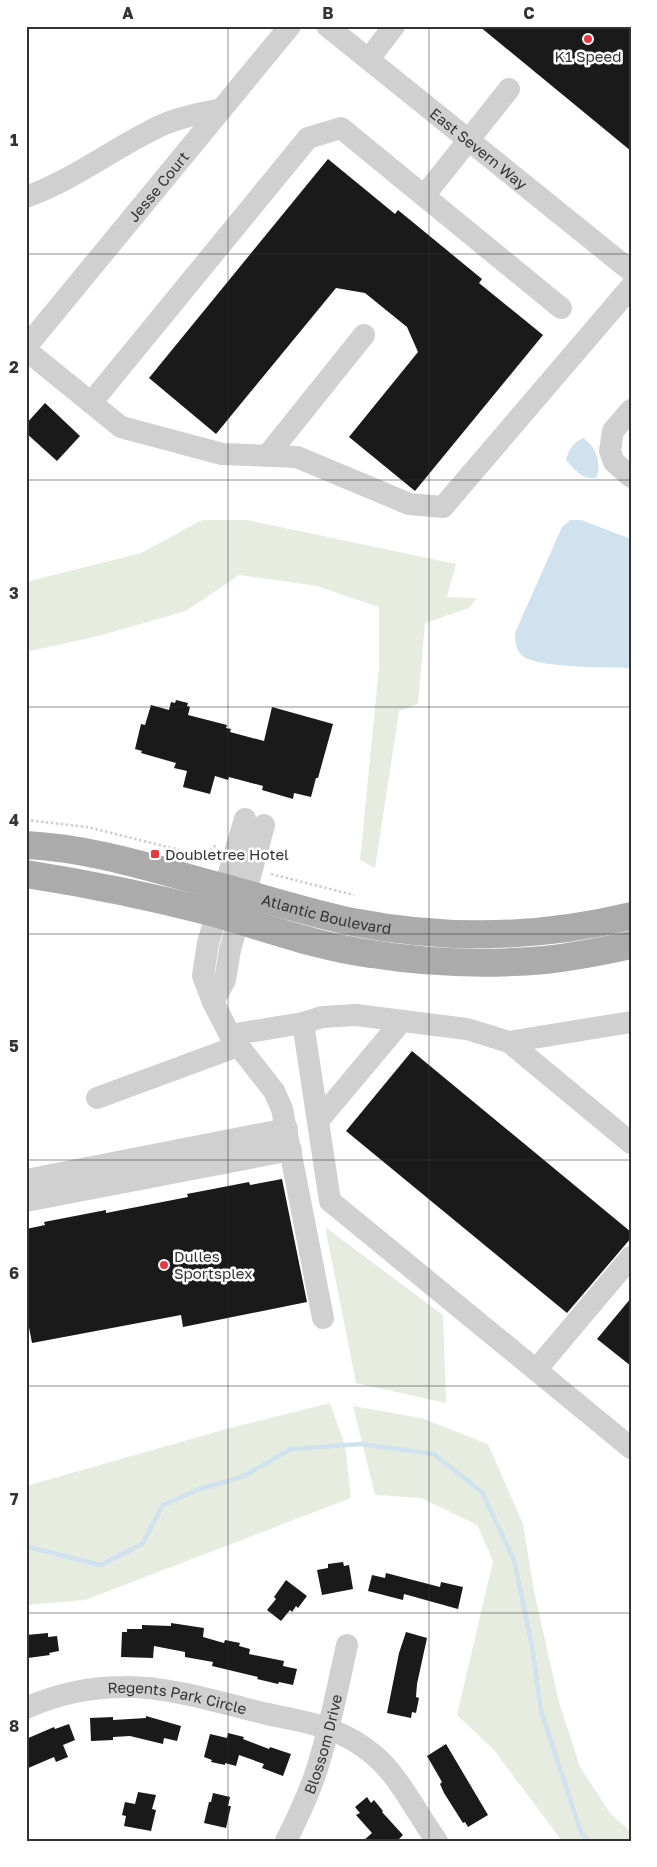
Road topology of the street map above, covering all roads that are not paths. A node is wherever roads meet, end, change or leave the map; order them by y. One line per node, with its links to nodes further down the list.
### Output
1 (290, 26): 6 (street, Jesse Court)
2 (327, 26): 4 (street, East Severn Way)
3 (394, 26): 4 (street)
4 (370, 59): 7 (street, East Severn Way)
5 (509, 89): 7 (street)
6 (222, 109): 9 (street); 14 (street, Jesse Court)
7 (469, 139): 8 (street); 10 (street, East Severn Way)
8 (424, 196): 12 (street); 15 (street)
9 (26, 197)
10 (631, 271)
11 (631, 287): 17 (street)
12 (561, 308)
13 (364, 335): 17 (street)
14 (26, 349): 15 (street)
15 (91, 403): 17 (street)
16 (631, 410): 18 (street)
17 (267, 456)
18 (631, 477)
19 (255, 822): 22 (street)
20 (26, 845): 22 (main road, Atlantic Boulevard)
21 (26, 874): 24 (main road, Atlantic Boulevard)
22 (235, 891): 23 (main road, Atlantic Boulevard); 24 (street)
23 (631, 916)
24 (228, 918): 25 (main road, Atlantic Boulevard); 29 (street)
25 (631, 945)
26 (401, 1022): 28 (street); 30 (street); 32 (street)
27 (631, 1022): 30 (street)
28 (304, 1023): 29 (street); 32 (street)
29 (234, 1040): 31 (street); 33 (street)
30 (509, 1042): 34 (street)
31 (97, 1098)
32 (318, 1122): 39 (street)
33 (289, 1139): 35 (street); 36 (street); 38 (street)
34 (631, 1143)
35 (26, 1180)
36 (26, 1201)
37 (631, 1257): 39 (street)
38 (323, 1318)
39 (536, 1370): 40 (street)
40 (631, 1448)
41 (348, 1645): 43 (street, Blossom Drive)
42 (26, 1708): 43 (street, Regents Park Circle)
43 (328, 1728): 44 (street, Blossom Drive); 45 (street, Regents Park Circle)
44 (286, 1841)
45 (437, 1841)

